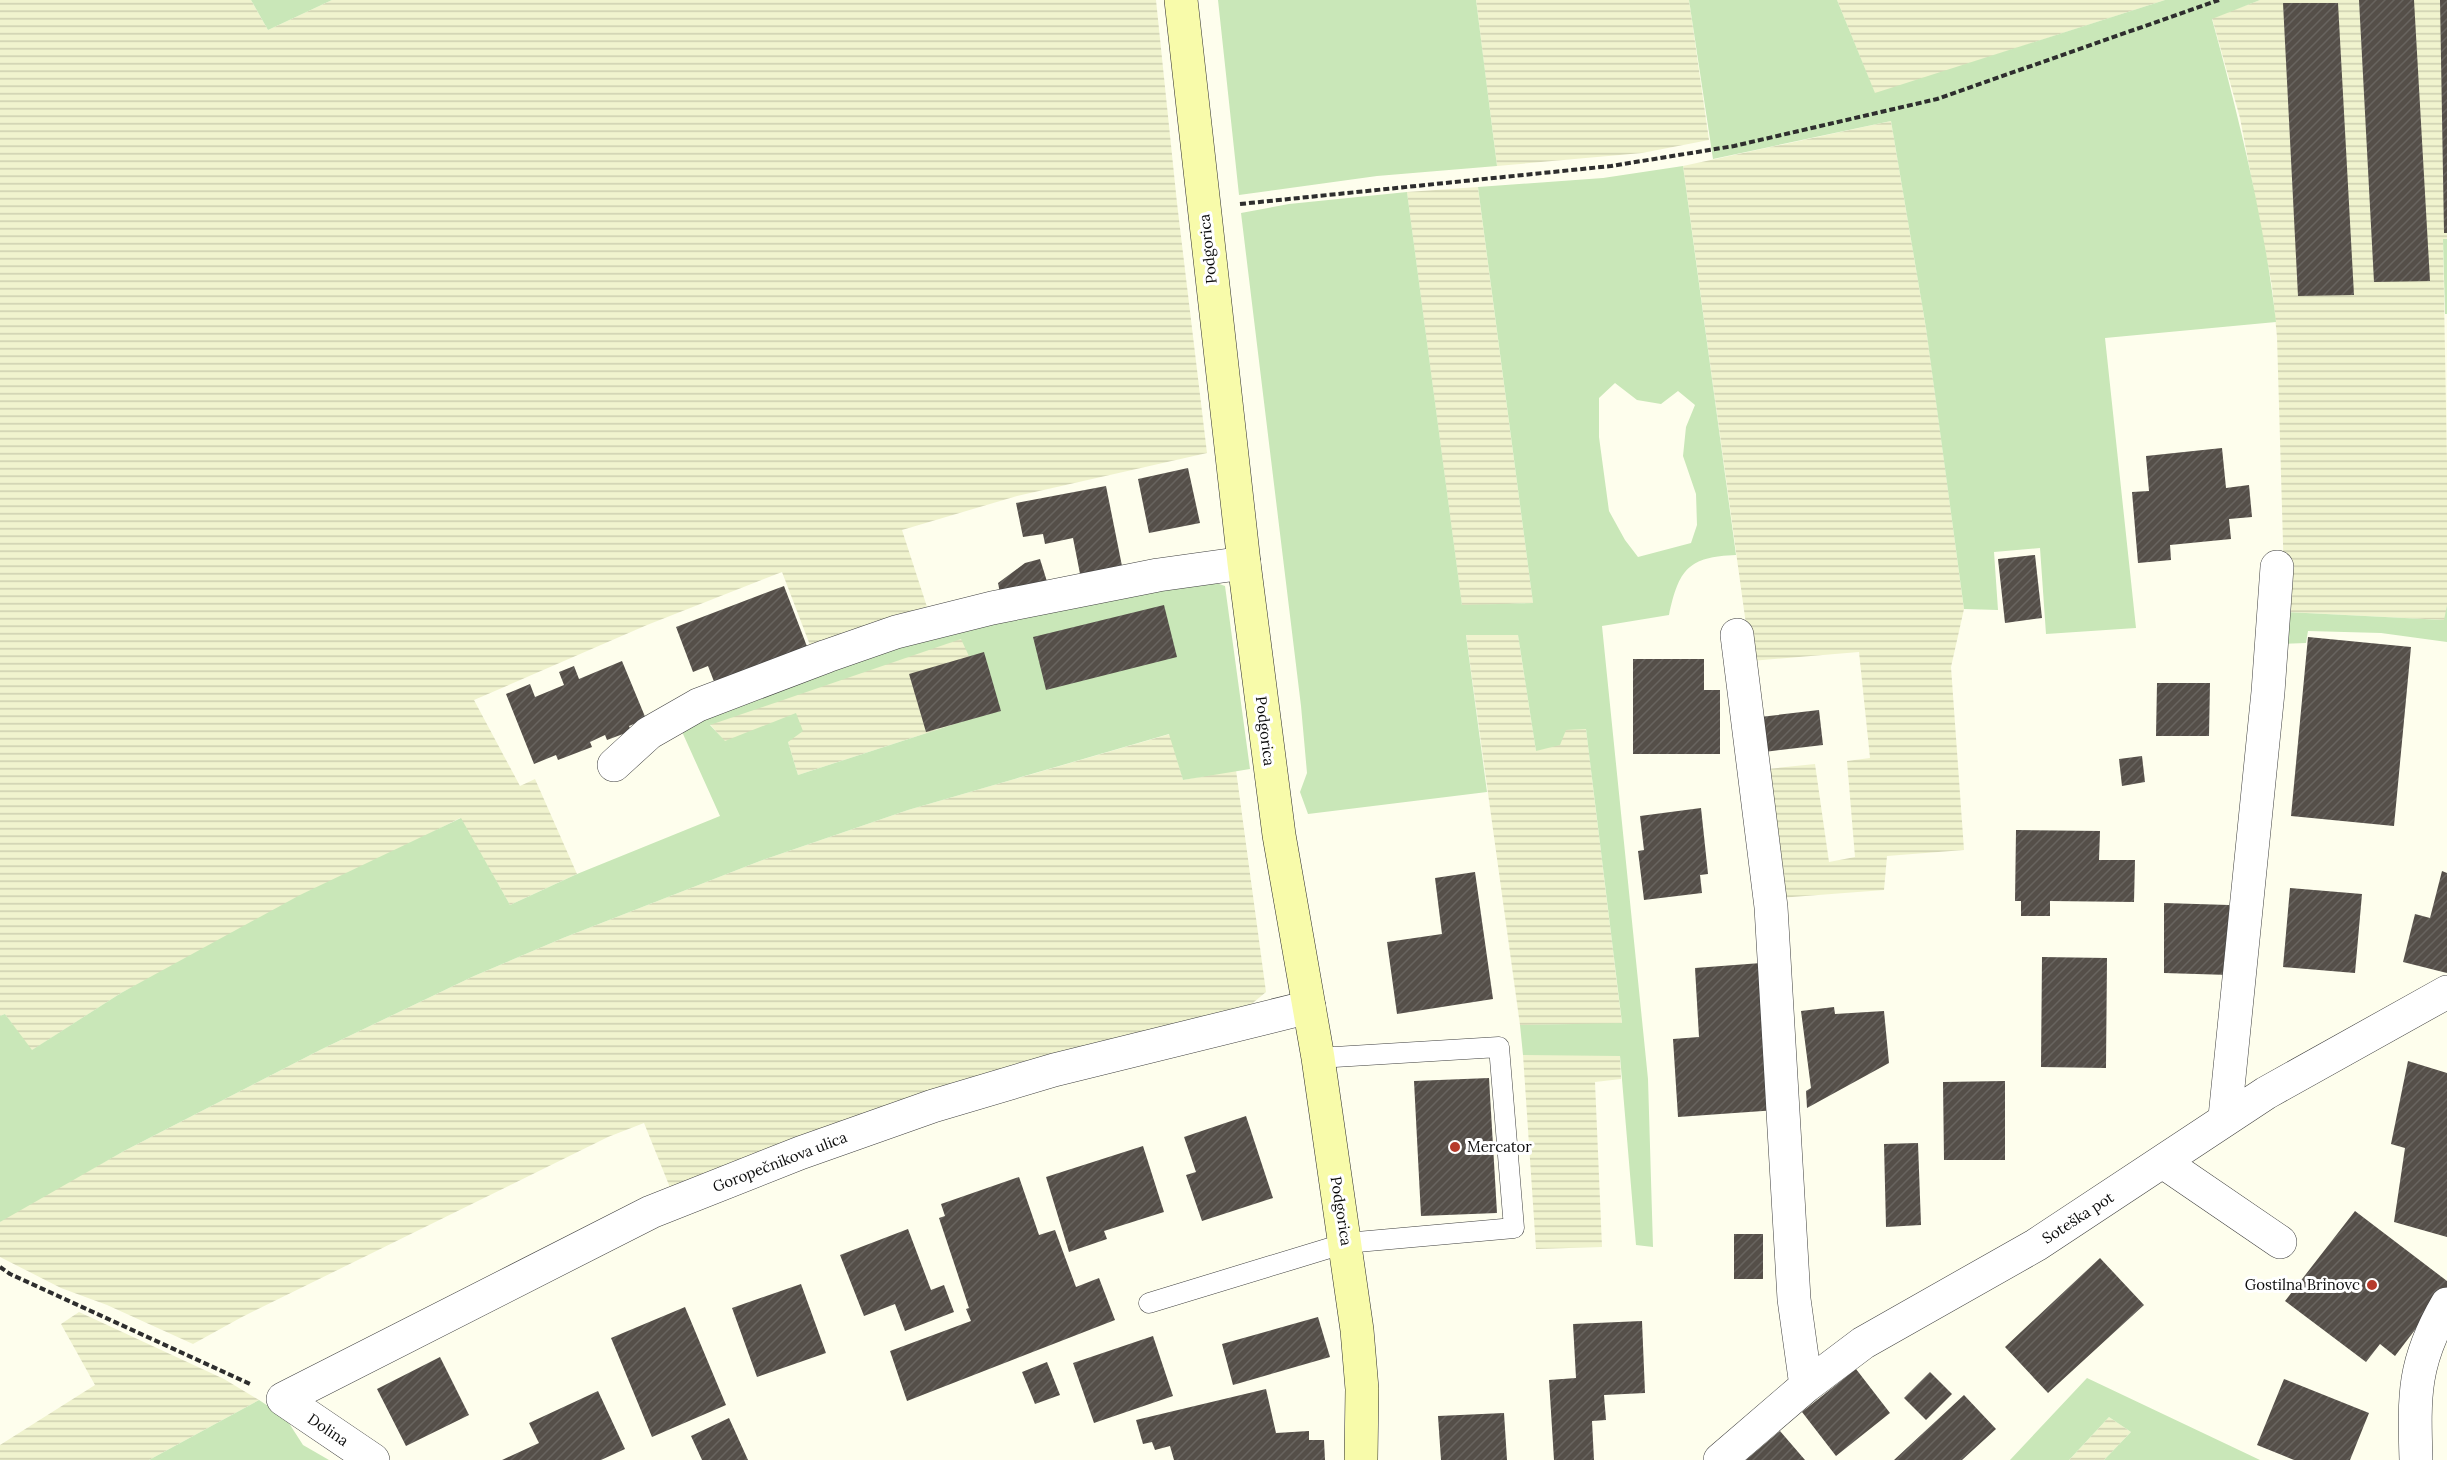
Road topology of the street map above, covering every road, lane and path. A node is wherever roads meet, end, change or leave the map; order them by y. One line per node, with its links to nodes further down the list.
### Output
1 (1181, 0): 3 (main road, Podgorica)
2 (2219, 0): 3 (path)
3 (1204, 207): 4 (main road, Podgorica)
4 (1244, 563): 7 (street); 9 (main road, Podgorica)
5 (2277, 567): 11 (street)
6 (1737, 635): 18 (street)
7 (614, 765)
8 (2447, 992): 11 (street, Soteška pot)
9 (1309, 1007): 10 (main road, Podgorica); 19 (street, Goropečnikova ulica)
10 (1318, 1058): 14 (main road, Podgorica); 14 (lane)
11 (2225, 1117): 12 (street, Soteška pot)
12 (2163, 1162): 13 (street); 18 (street, Soteška pot)
13 (2280, 1242)
14 (1346, 1243): 16 (lane); 21 (main road, Podgorica)
15 (0, 1267): 19 (path)
16 (1149, 1303)
17 (2447, 1304): 23 (street)
18 (1806, 1386): 22 (street, Soteška pot)
19 (283, 1399): 20 (street, Dolina)
20 (373, 1460)
21 (1360, 1460)
22 (1720, 1460)
23 (2416, 1460)

